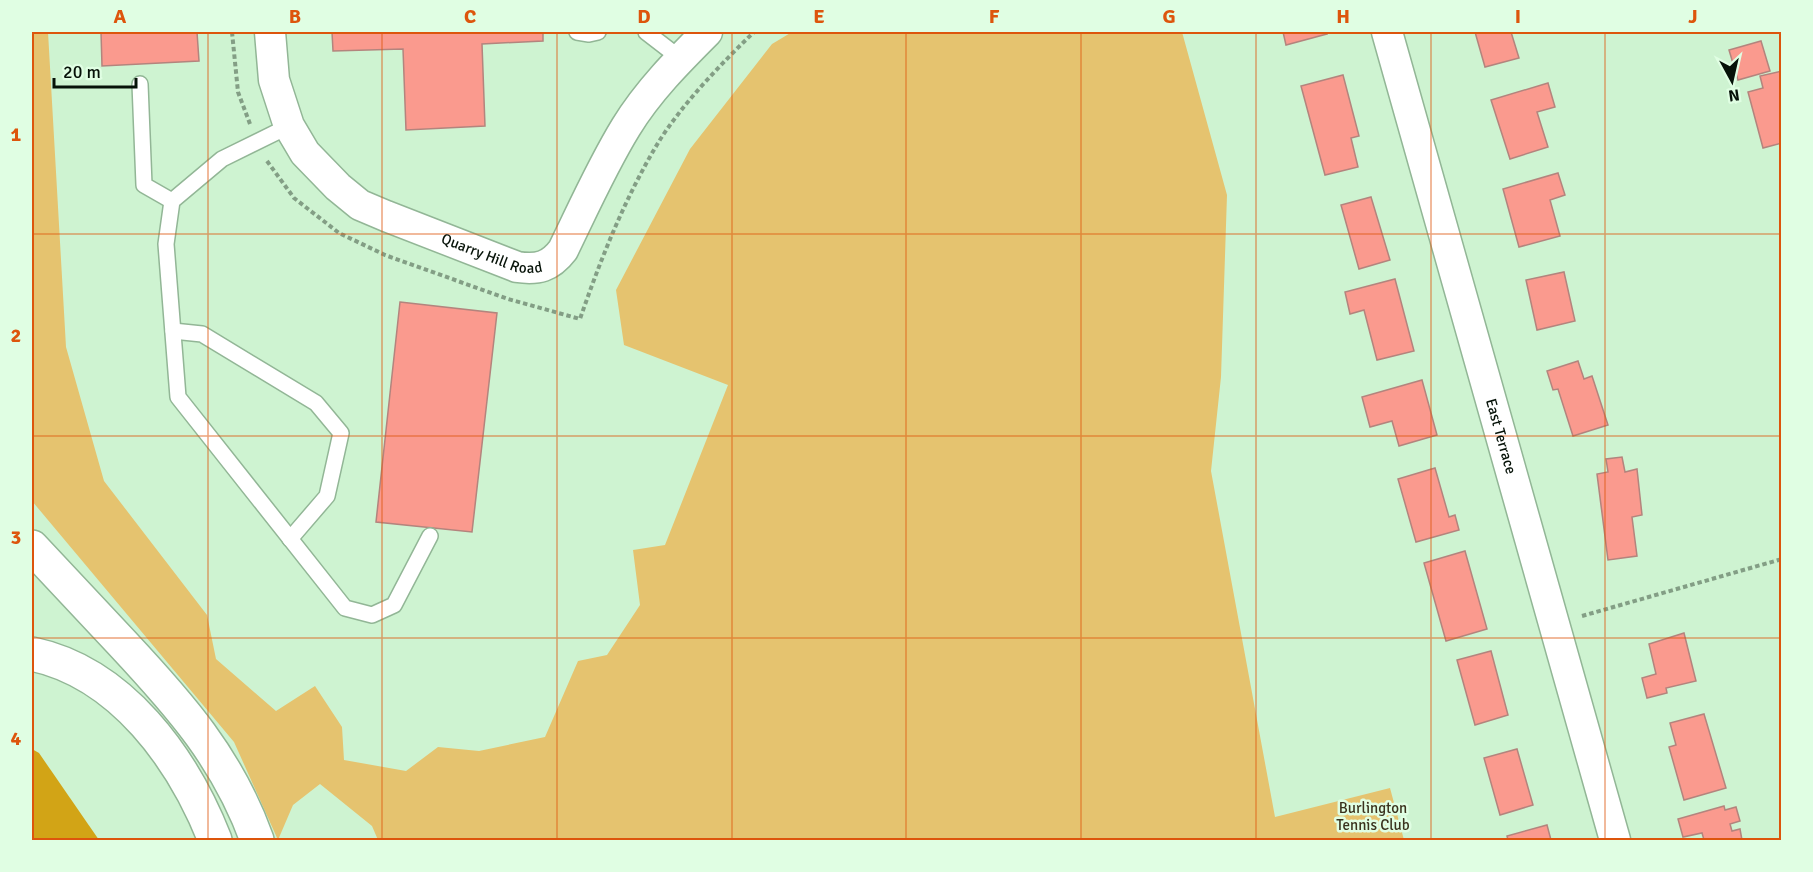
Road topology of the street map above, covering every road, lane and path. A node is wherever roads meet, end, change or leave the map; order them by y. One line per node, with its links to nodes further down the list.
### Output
1 (232, 32): 12 (path)
2 (270, 32): 11 (street, Quarry Hill Road)
3 (577, 32): 4 (lane)
4 (598, 32)
5 (646, 32): 9 (lane)
6 (707, 32): 9 (street, Quarry Hill Road)
7 (753, 32): 12 (path)
8 (1387, 32): 19 (street, East Terrace)
9 (681, 58): 11 (street, Quarry Hill Road)
10 (140, 84): 13 (lane)
11 (289, 126): 12 (lane)
12 (257, 140): 13 (lane)
13 (172, 201): 14 (lane)
14 (172, 332): 16 (lane); 16 (lane)
15 (430, 537): 16 (lane)
16 (290, 539)
17 (32, 547): 22 (highway)
18 (1782, 559): 19 (path)
19 (1562, 651): 23 (street, East Terrace)
20 (32, 654): 21 (highway)
21 (215, 840)
22 (257, 840)
23 (1615, 840)

